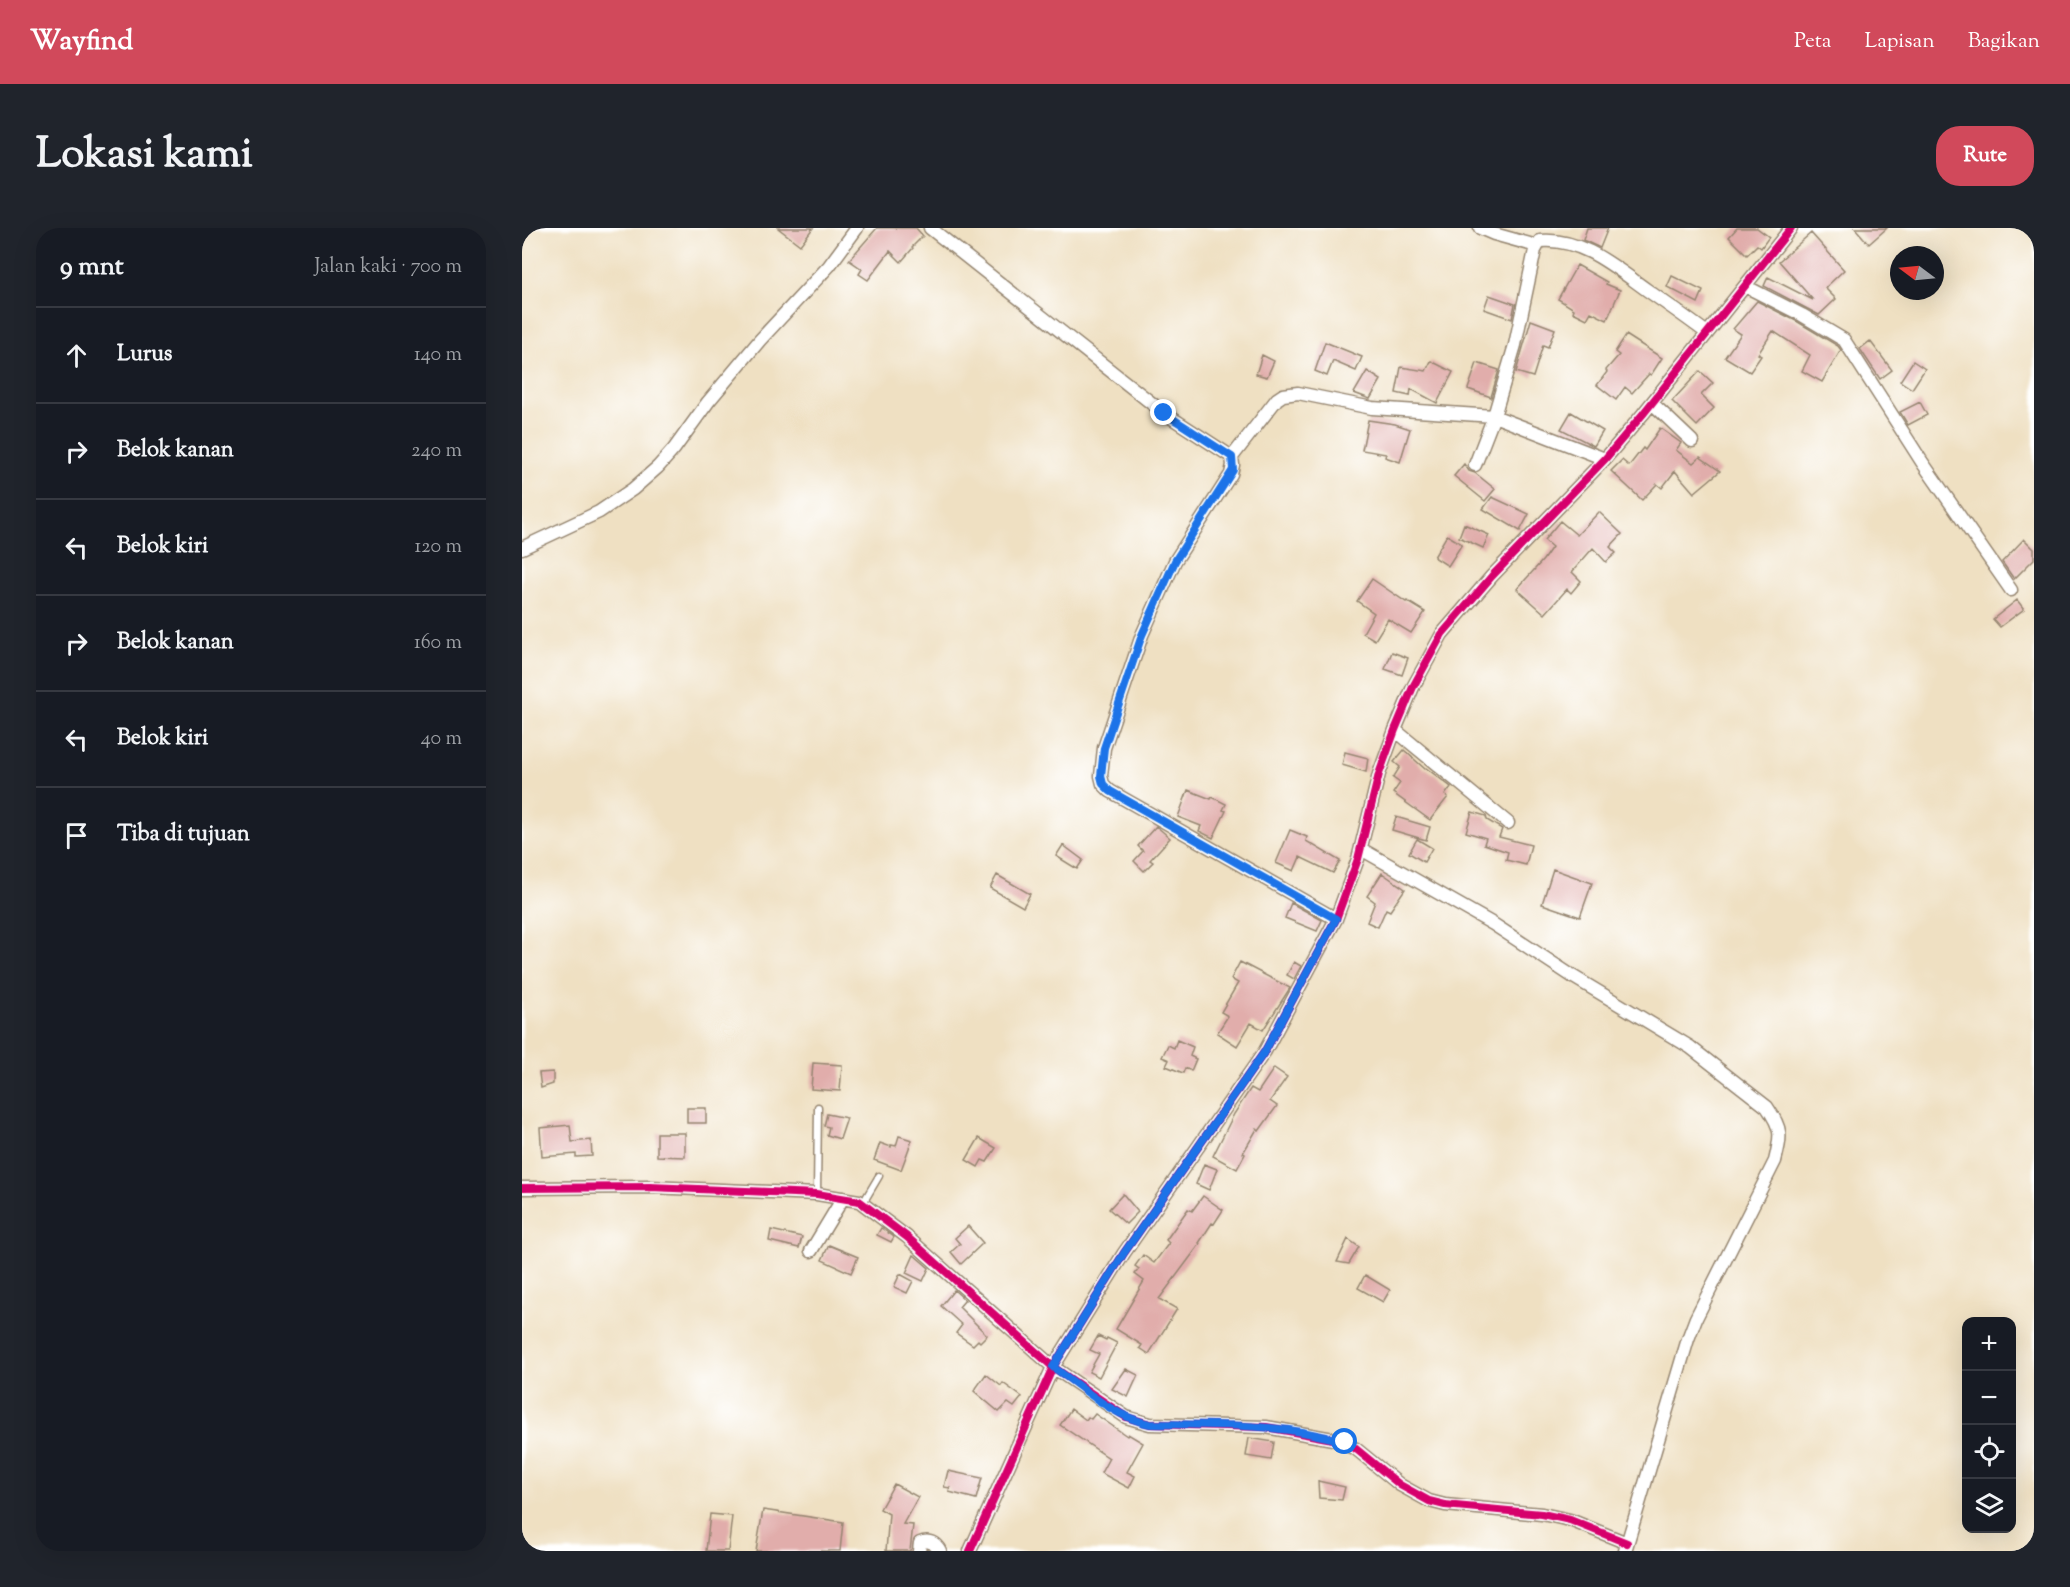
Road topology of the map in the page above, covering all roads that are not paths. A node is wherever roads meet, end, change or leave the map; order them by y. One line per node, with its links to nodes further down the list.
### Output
1 (857, 228): 14 (street)
2 (930, 228): 11 (street)
3 (1479, 228): 5 (street)
4 (1791, 228): 6 (street)
5 (1537, 246): 7 (street); 9 (street)
6 (1745, 286): 7 (street); 15 (street)
7 (1707, 333): 8 (street)
8 (1652, 403): 10 (street); 12 (street)
9 (1494, 416): 11 (street); 12 (street); 13 (street)
10 (1692, 441)
11 (1232, 457): 19 (street)
12 (1605, 459): 16 (street)
13 (1475, 465)
14 (522, 548)
15 (2011, 590)
16 (1395, 730): 17 (street); 18 (street)
17 (1508, 823)
18 (1361, 849): 19 (street); 28 (street)
19 (1336, 919): 27 (street)
20 (818, 1107): 23 (lane)
21 (879, 1176): 25 (lane)
22 (522, 1188): 23 (street)
23 (817, 1194): 24 (street)
24 (843, 1198): 25 (street); 26 (street)
25 (863, 1203): 27 (street)
26 (811, 1251)
27 (1053, 1367): 28 (street); 31 (street)
28 (1626, 1547)
29 (919, 1551): 30 (street)
30 (940, 1551)
31 (970, 1551)

